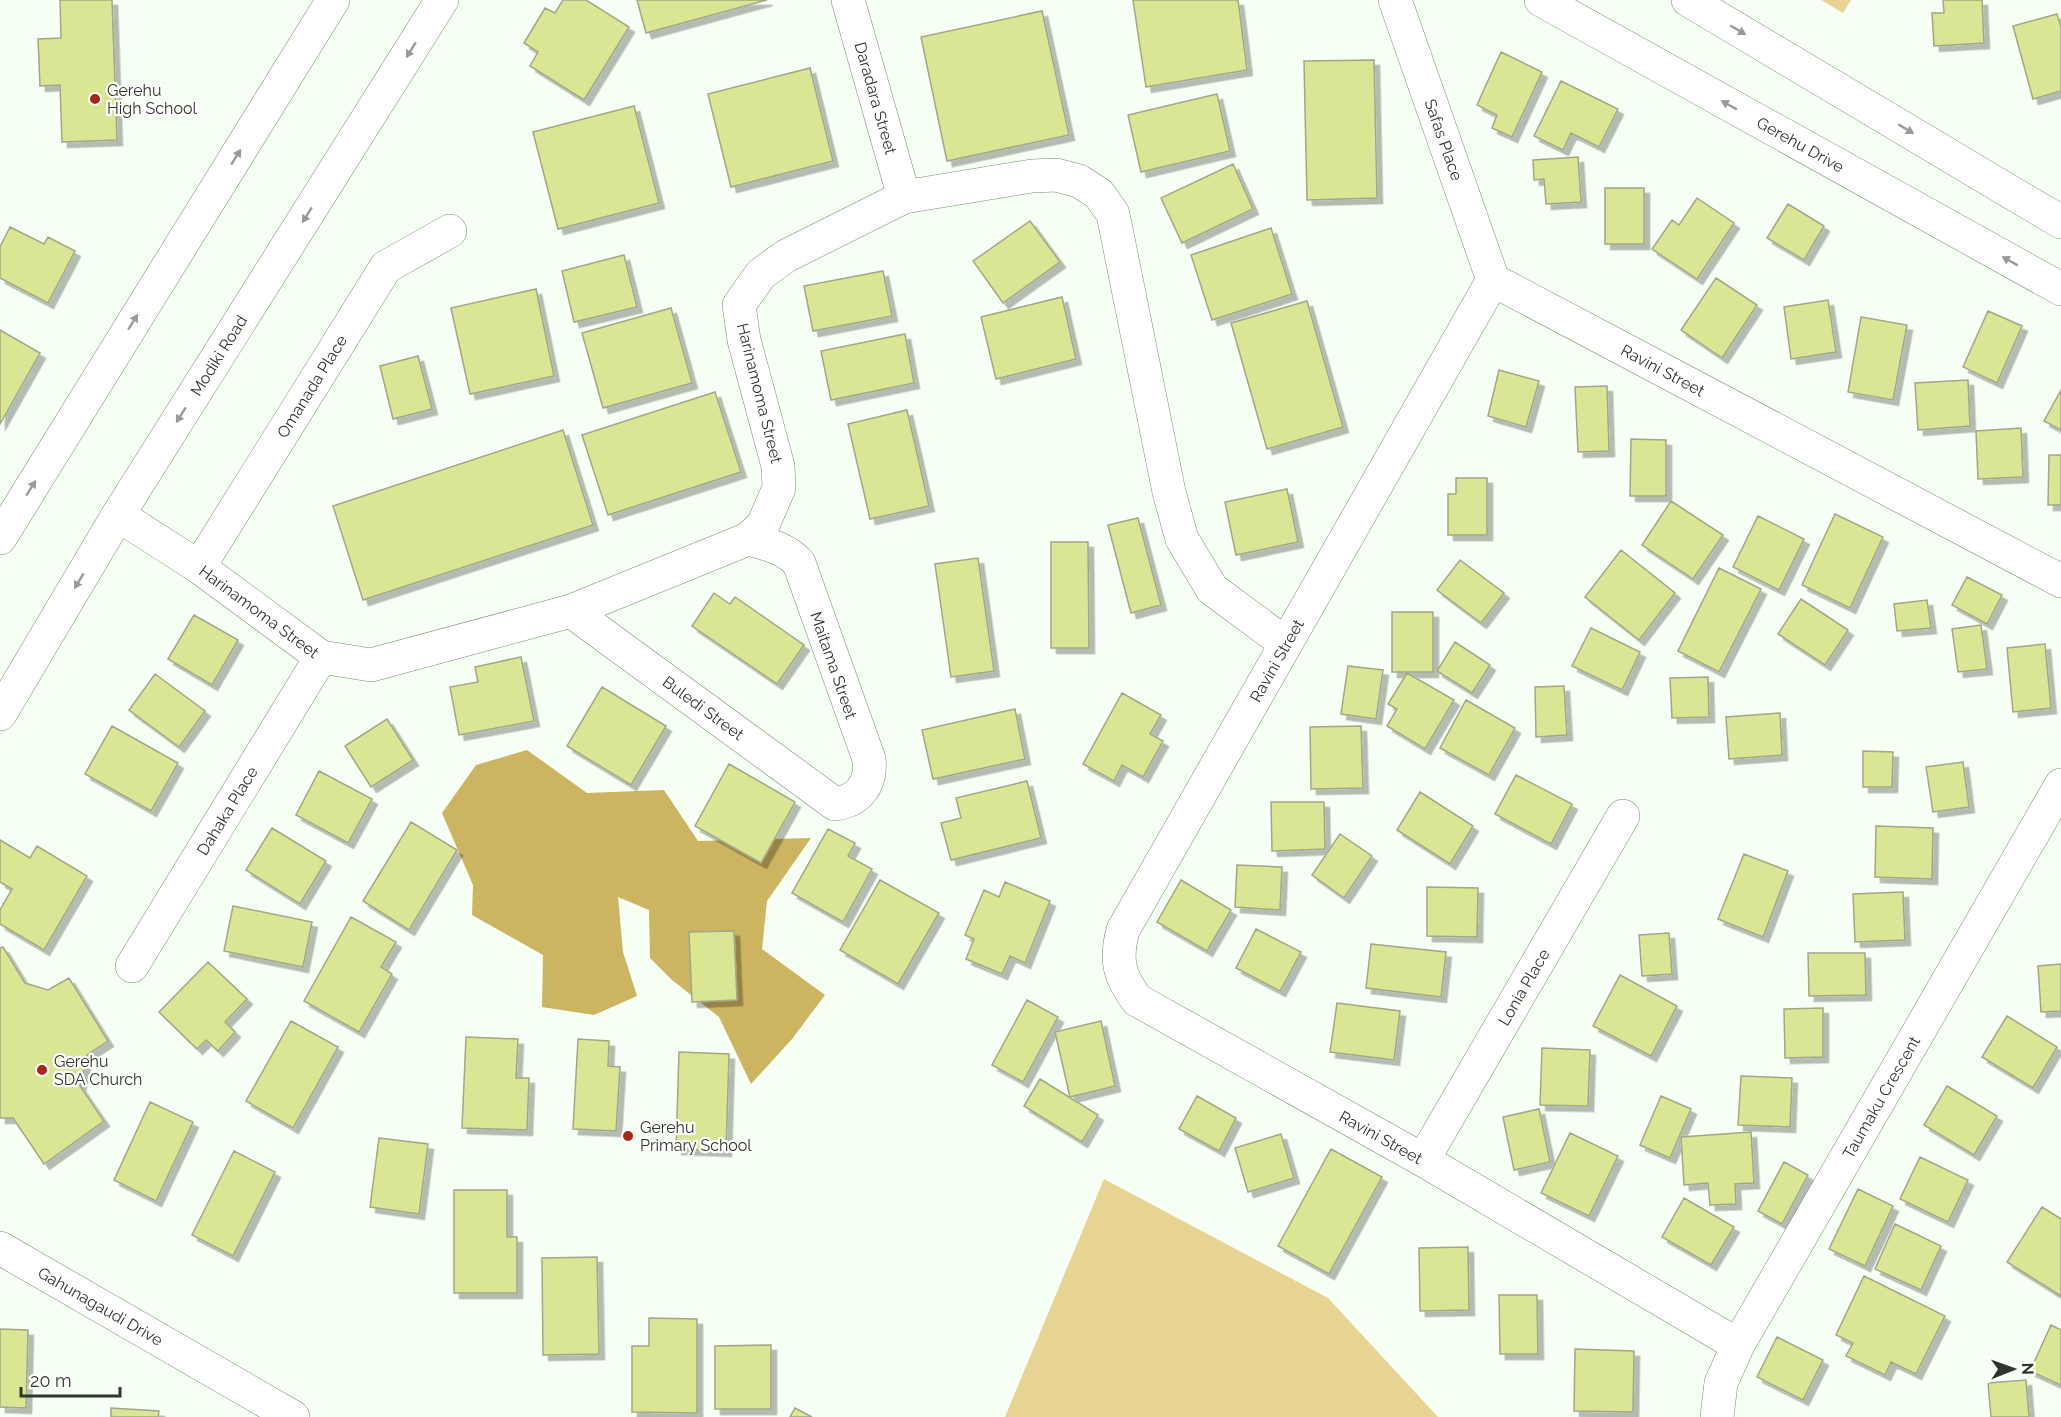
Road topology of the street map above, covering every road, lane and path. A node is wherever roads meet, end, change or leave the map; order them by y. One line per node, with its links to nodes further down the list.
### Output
1 (333, 0): 13 (street, one-way to 1)
2 (442, 0): 12 (street, Modiki Road, one-way to 12)
3 (848, 0): 7 (street, Daradara Street)
4 (1395, 0): 10 (street, Safas Place)
5 (1541, 0): 11 (street, Gerehu Drive, one-way to 5)
6 (1688, 0): 8 (street, one-way to 8)
7 (904, 197): 14 (street, Harinamoma Street); 18 (street, Harinamoma Street)
8 (2061, 222)
9 (450, 231): 15 (street, Omanada Place)
10 (1493, 280): 16 (street, Ravini Street); 18 (street, Ravini Street)
11 (2061, 289)
12 (118, 515): 15 (street, Harinamoma Street); 20 (street, Modiki Road, one-way to 20)
13 (0, 538)
14 (748, 539): 17 (street, Harinamoma Street); 22 (street, Maitama Street)
15 (199, 567): 19 (street, Harinamoma Street)
16 (2061, 581)
17 (571, 611): 19 (street, Harinamoma Street); 22 (street, Buledi Street)
18 (1285, 643): 25 (street, Ravini Street)
19 (321, 657): 24 (street, Dahaka Place)
20 (0, 714)
21 (2061, 785): 27 (street, Taumaku Crescent)
22 (835, 804)
23 (1623, 816): 25 (street, Lonia Place)
24 (132, 966)
25 (1423, 1160): 27 (street, Ravini Street)
26 (0, 1248): 28 (street, Gahunagaudi Drive)
27 (1738, 1345): 29 (street, Taumaku Crescent)
28 (293, 1417)
29 (1716, 1417)

